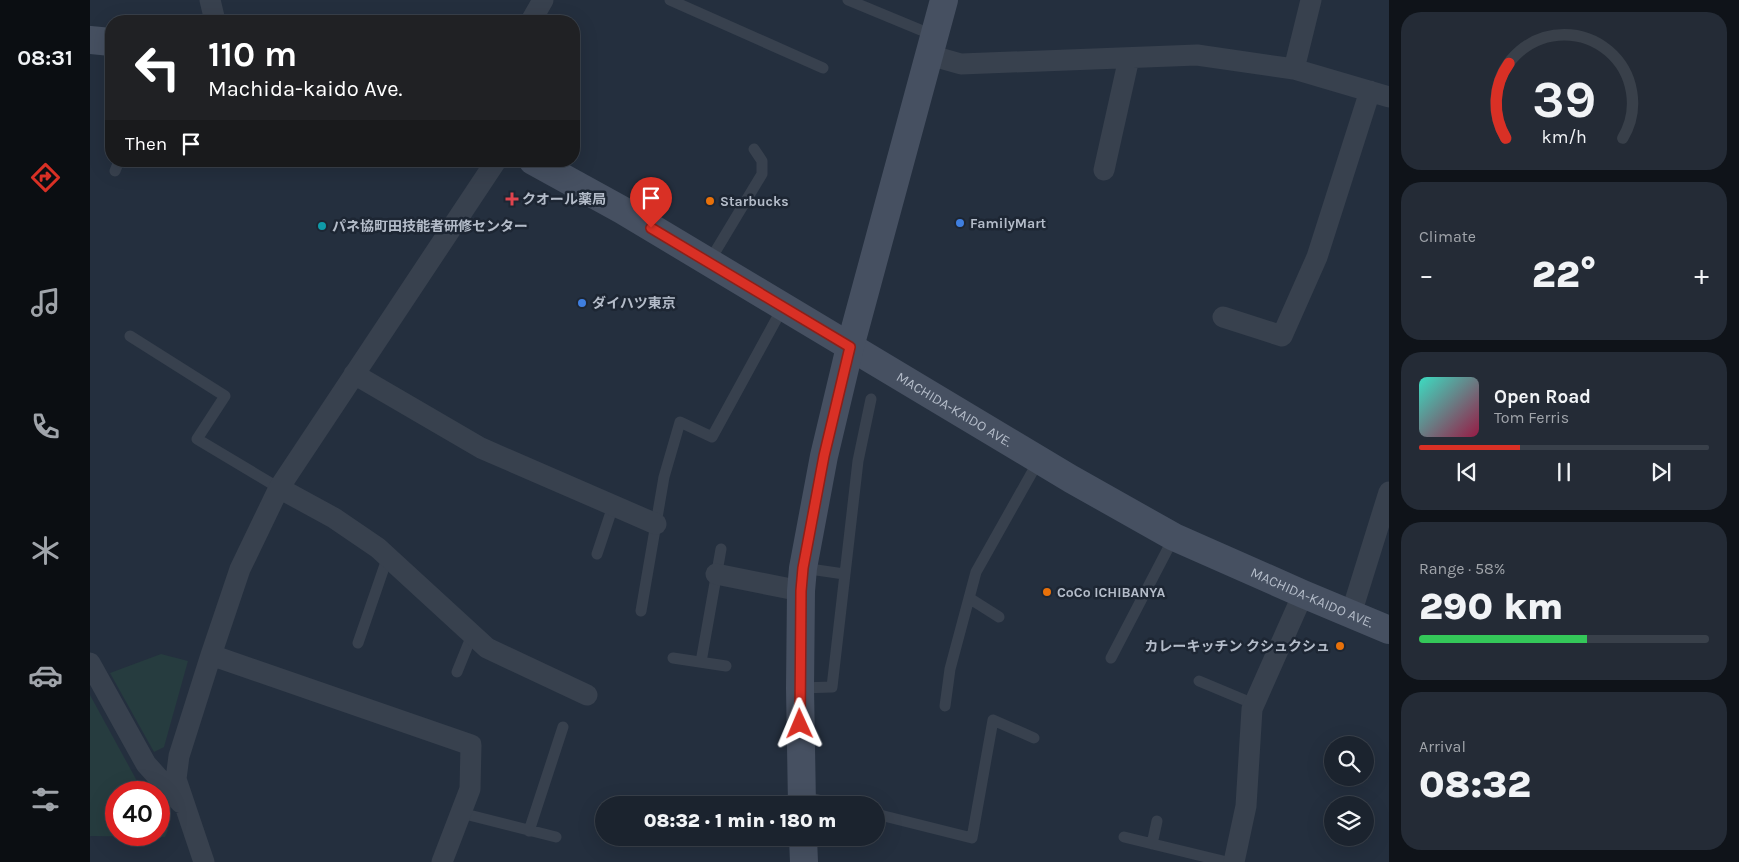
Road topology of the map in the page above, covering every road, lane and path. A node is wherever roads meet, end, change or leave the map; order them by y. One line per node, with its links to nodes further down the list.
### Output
1 (210, 0): 7 (street)
2 (544, 0): 8 (street)
3 (670, 0): 13 (lane)
4 (848, 0): 11 (lane)
5 (944, 0): 11 (main road)
6 (1311, 0): 14 (street)
7 (214, 15)
8 (535, 15)
9 (90, 40): 10 (main road)
10 (105, 41)
11 (932, 45): 12 (street); 24 (main road)
12 (1129, 58): 14 (street); 19 (street)
13 (824, 68)
14 (1294, 69): 15 (street)
15 (1379, 94): 22 (street)
16 (754, 149): 20 (lane)
17 (492, 167): 25 (street)
18 (544, 167): 20 (main road, MACHIDA-KAIDO AVE.)
19 (1104, 170)
20 (709, 262): 21 (main road, MACHIDA-KAIDO AVE.)
21 (783, 307): 24 (main road, MACHIDA-KAIDO AVE.); 31 (lane)
22 (1223, 317)
23 (130, 336): 28 (lane)
24 (850, 347): 27 (main road, MACHIDA-KAIDO AVE.); 38 (main road)
25 (354, 374): 28 (street); 30 (street)
26 (871, 400): 37 (lane)
27 (1039, 460): 32 (main road, MACHIDA-KAIDO AVE.); 40 (lane)
28 (279, 488): 35 (street); 47 (street)
29 (1389, 492): 42 (street)
30 (613, 506): 31 (street); 34 (lane)
31 (656, 524): 41 (lane)
32 (1174, 536): 39 (main road, MACHIDA-KAIDO AVE.); 49 (lane)
33 (720, 548): 36 (lane)
34 (597, 554)
35 (388, 556): 45 (street); 46 (lane)
36 (716, 574): 38 (street); 50 (lane)
37 (844, 574): 38 (lane); 55 (lane)
38 (802, 580): 55 (main road)
39 (1303, 594): 42 (main road, MACHIDA-KAIDO AVE.); 57 (street)
40 (969, 598): 43 (lane); 58 (lane)
41 (641, 610)
42 (1351, 614): 44 (main road, MACHIDA-KAIDO AVE.)
43 (999, 616)
44 (1389, 630)
45 (472, 635): 53 (lane); 56 (street)
46 (358, 644)
47 (210, 655): 62 (street); 63 (street)
48 (673, 658): 50 (lane)
49 (1111, 658)
50 (701, 662): 52 (lane)
51 (90, 663): 62 (street)
52 (726, 666)
53 (458, 672)
54 (1199, 681): 57 (lane)
55 (800, 688): 61 (main road)
56 (588, 694)
57 (1254, 704): 75 (street)
58 (945, 706)
59 (563, 727): 66 (lane)
60 (1034, 738): 64 (lane)
61 (802, 796)
62 (186, 809): 71 (street)
63 (461, 814): 66 (lane); 72 (street)
64 (885, 816)
65 (1157, 821): 69 (lane)
66 (529, 831): 68 (lane)
67 (1124, 837): 69 (lane)
68 (556, 838)
69 (1152, 844): 74 (lane)
70 (803, 846): 73 (main road)
71 (204, 862)
72 (442, 862)
73 (804, 862)
74 (1227, 862)
75 (1234, 862)

